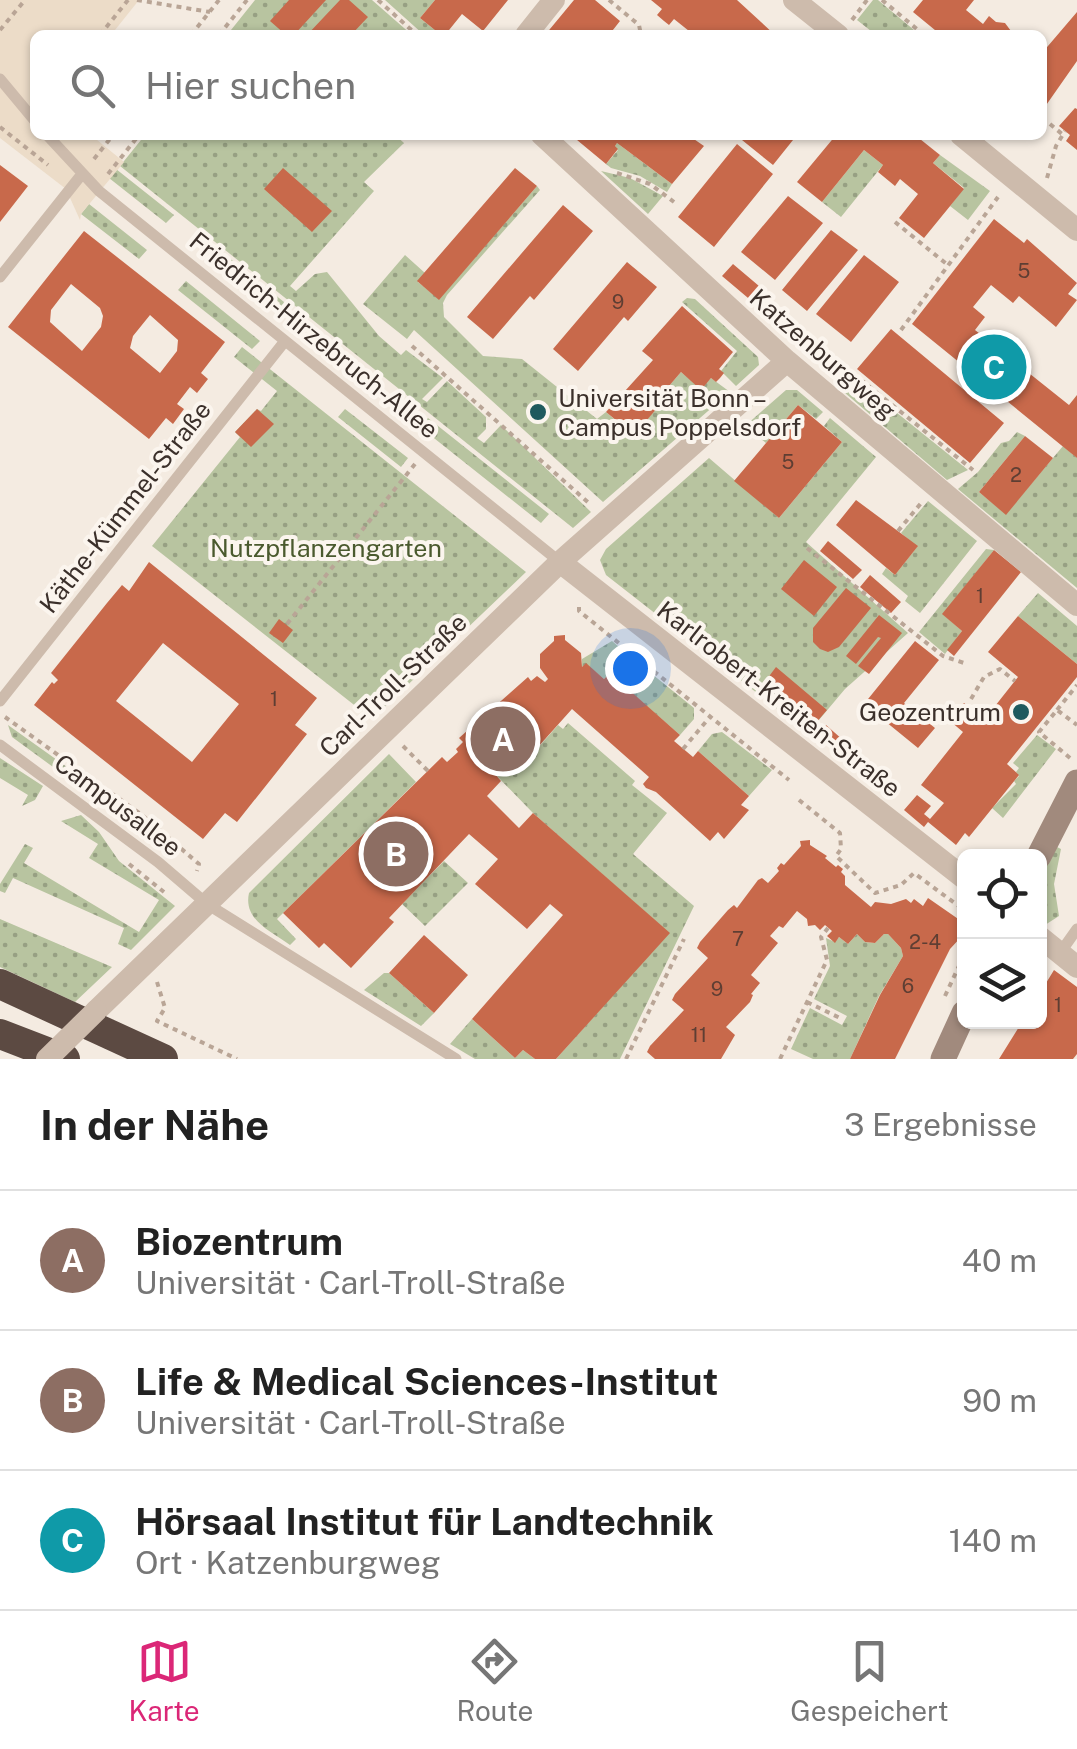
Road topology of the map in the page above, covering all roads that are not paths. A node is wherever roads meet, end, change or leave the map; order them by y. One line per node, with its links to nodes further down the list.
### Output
1 (554, 0): 4 (street)
2 (794, 0): 3 (street)
3 (845, 27)
4 (530, 30)
5 (0, 79): 6 (lane)
6 (30, 116)
7 (51, 140): 10 (lane, Friedrich-Hirzebruch-Allee)
8 (547, 140): 14 (street, Katzenburgweg)
9 (967, 140): 11 (street)
10 (82, 174): 12 (lane); 13 (lane, Friedrich-Hirzebruch-Allee)
11 (1077, 230)
12 (0, 277)
13 (285, 341): 15 (lane, Friedrich-Hirzebruch-Allee); 17 (lane, Käthe-Kümmel-Straße)
14 (787, 361): 15 (street, Carl-Troll-Straße); 16 (street, Katzenburgweg)
15 (560, 562): 21 (street, Karlrobert-Kreiten-Straße); 22 (street, Carl-Troll-Straße)
16 (1077, 605)
17 (0, 701)
18 (0, 744): 22 (lane, Campusallee)
19 (1077, 782): 20 (street)
20 (1043, 849)
21 (957, 873)
22 (200, 898): 31 (street, Carl-Troll-Straße, bridge); 34 (lane, Campusallee)
23 (1077, 929): 25 (lane)
24 (1042, 939): 25 (street)
25 (1068, 960)
26 (0, 984): 33 (highway)
27 (957, 1029): 35 (street)
28 (0, 1034): 32 (highway)
29 (0, 1050): 30 (highway)
30 (38, 1059)
31 (48, 1059)
32 (65, 1059)
33 (162, 1059)
34 (456, 1059)
35 (943, 1059)

